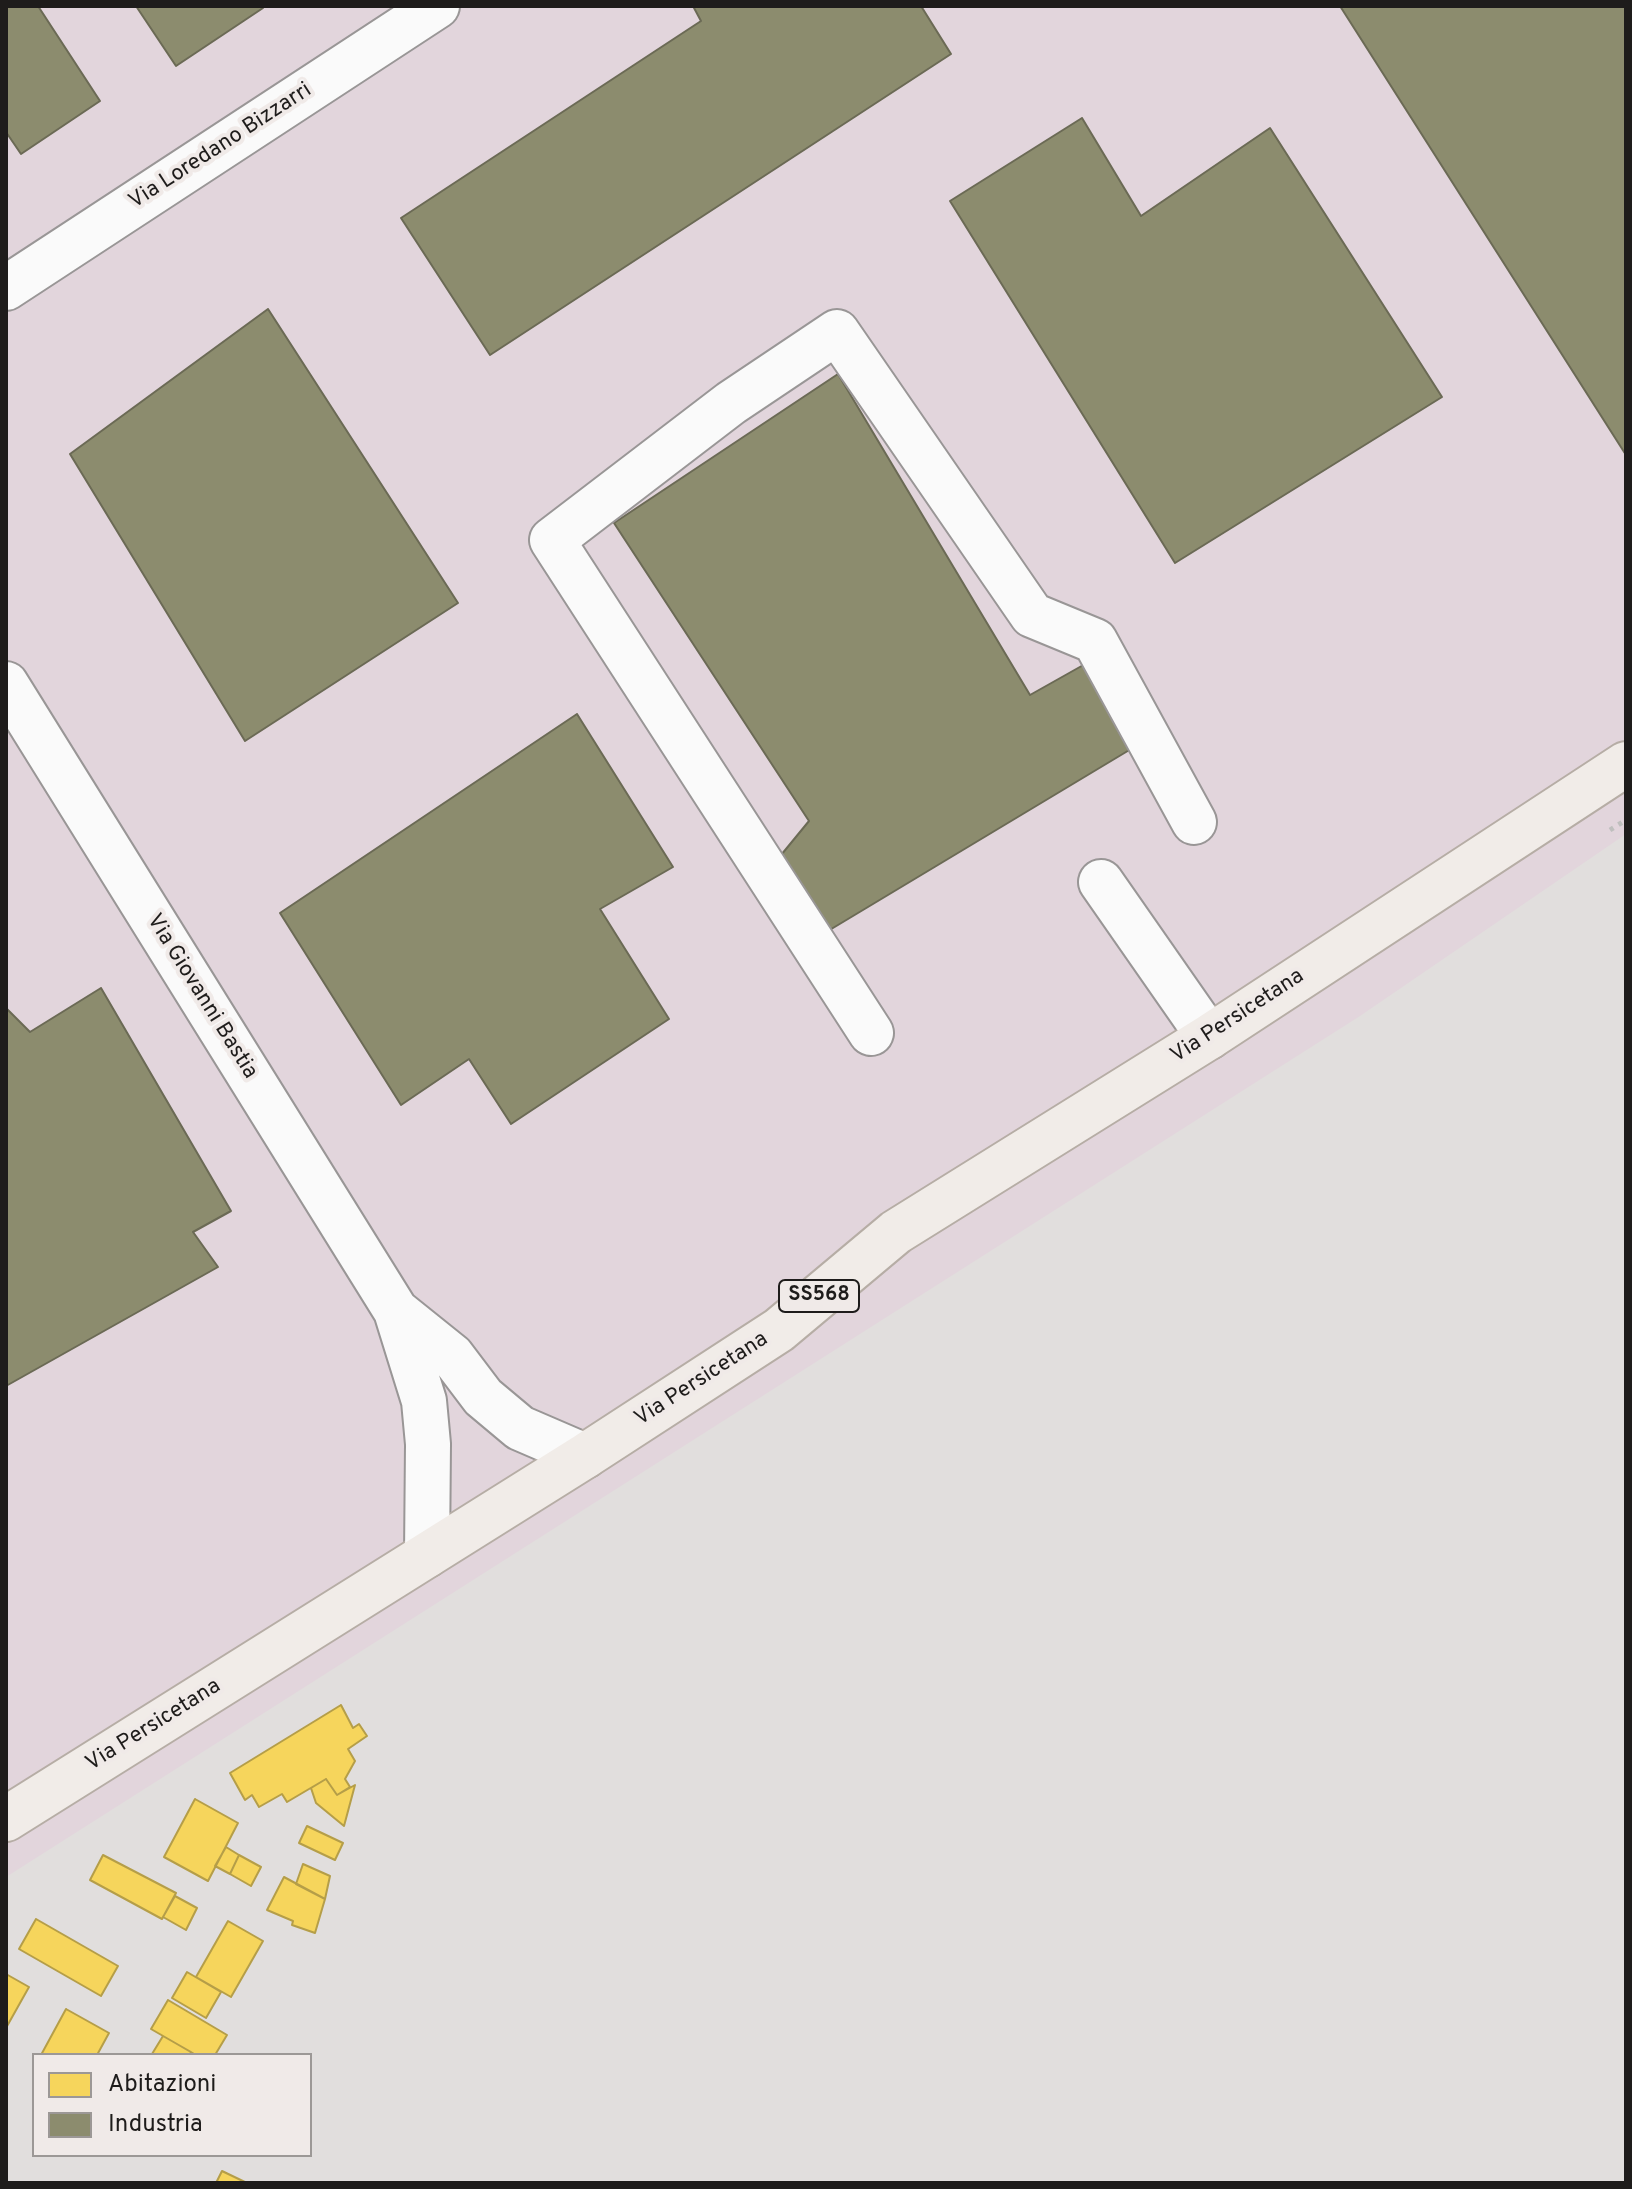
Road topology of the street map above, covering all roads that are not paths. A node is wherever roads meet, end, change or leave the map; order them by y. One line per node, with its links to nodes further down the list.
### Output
1 (437, 6): 2 (street, Via Loredano Bizzarri)
2 (6, 288)
3 (6, 684): 9 (street, Via Giovanni Bastia)
4 (1626, 764): 8 (main road, Via Persicetana / SS568)
5 (1194, 822): 7 (street)
6 (1101, 882): 8 (street)
7 (871, 1033)
8 (1209, 1037): 10 (main road, Via Persicetana / SS568)
9 (396, 1311): 10 (street, Via Giovanni Bastia); 11 (street, Via Giovanni Bastia)
10 (585, 1456): 11 (main road, Via Persicetana / SS568)
11 (427, 1555): 12 (main road, Via Persicetana / SS568)
12 (6, 1819)

